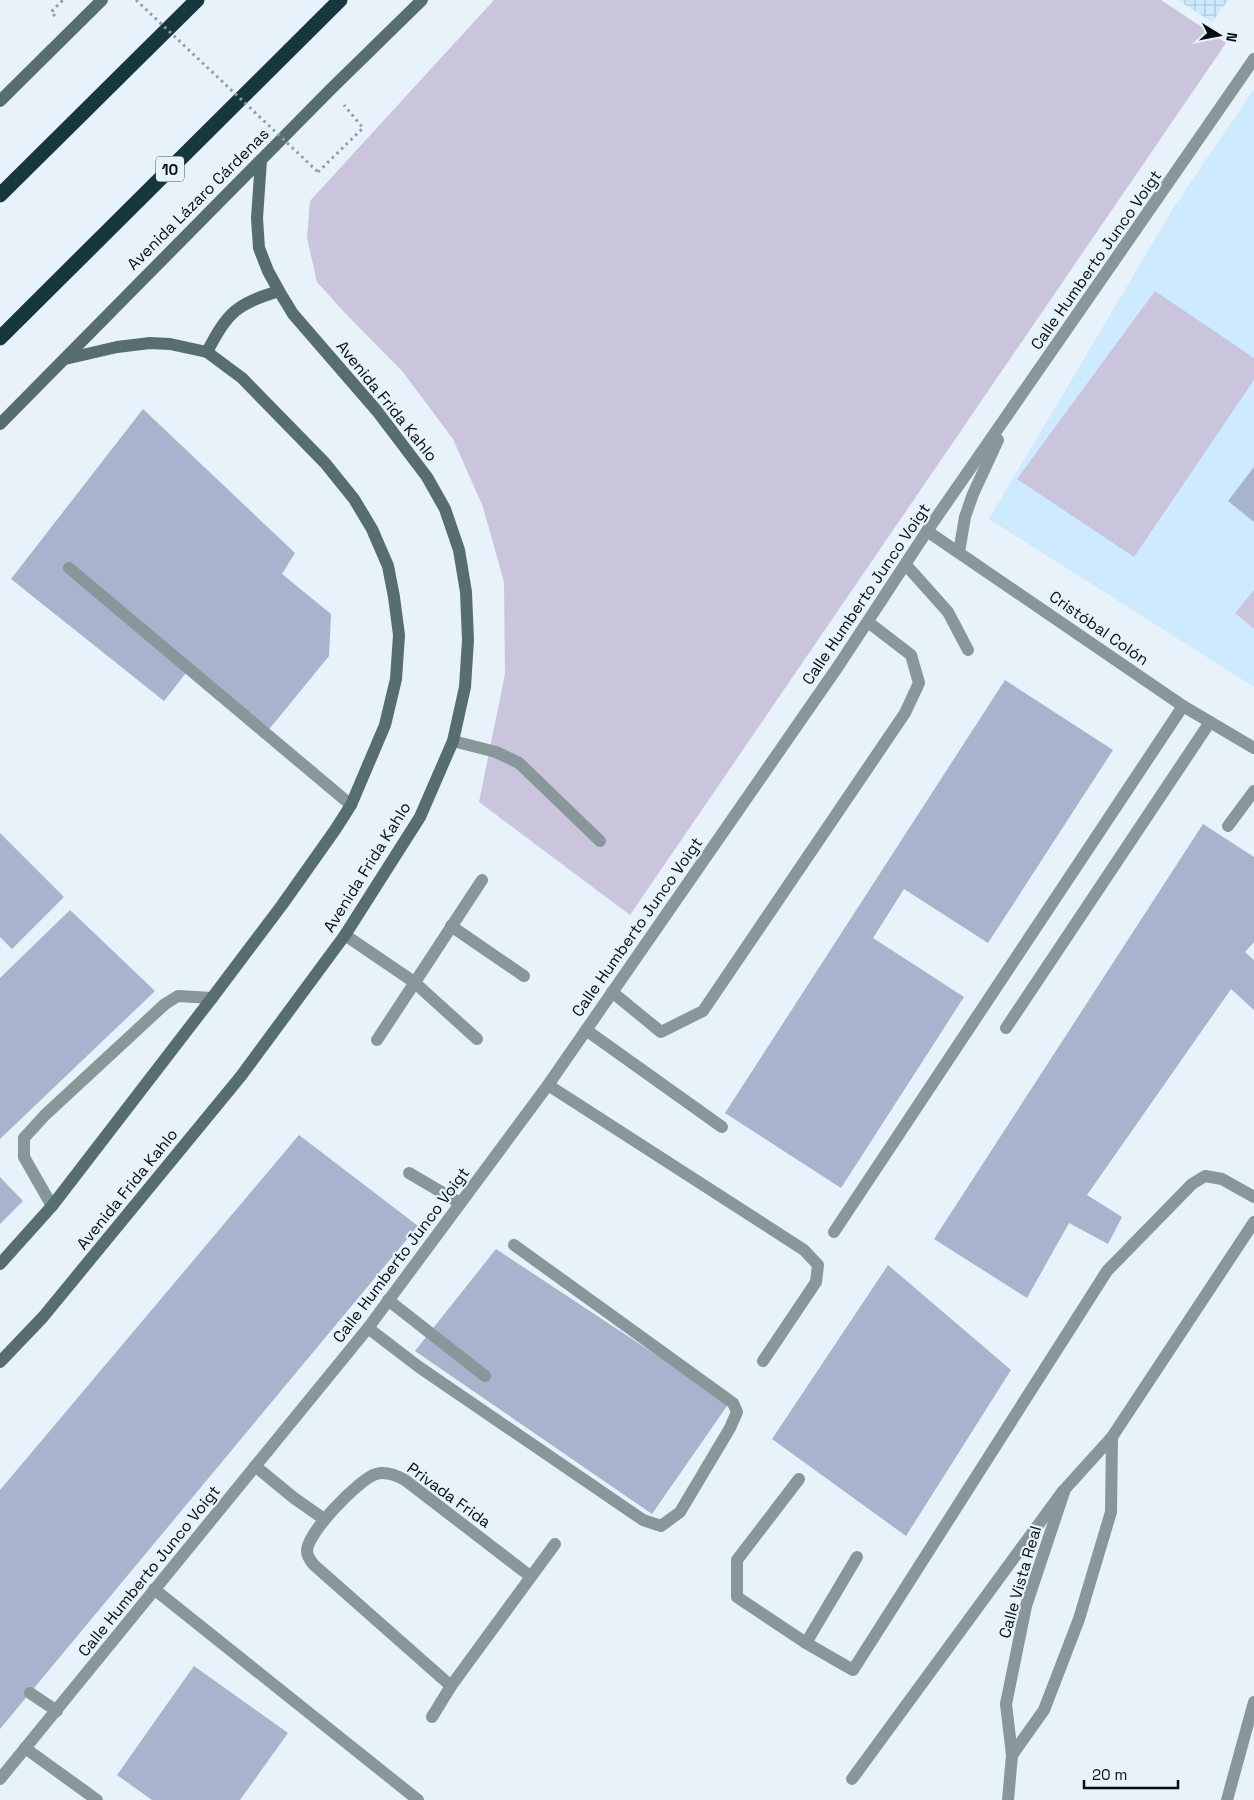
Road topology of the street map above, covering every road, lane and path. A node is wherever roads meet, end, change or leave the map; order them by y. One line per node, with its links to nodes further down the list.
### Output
1 (102, 0): 8 (street)
2 (136, 0): 7 (path, bridge)
3 (197, 0): 10 (highway)
4 (340, 0): 12 (highway, 10)
5 (422, 0): 7 (street, Avenida Lázaro Cárdenas)
6 (1254, 59): 15 (street, Calle Humberto Junco Voigt)
7 (332, 90): 9 (street, Avenida Lázaro Cárdenas)
8 (0, 101)
9 (261, 160): 11 (street, Avenida Frida Kahlo); 14 (street, Avenida Lázaro Cárdenas)
10 (0, 195)
11 (278, 291): 13 (street); 25 (street, Avenida Frida Kahlo)
12 (0, 338)
13 (208, 352): 14 (street); 28 (street)
14 (65, 359): 16 (street, Avenida Lázaro Cárdenas)
15 (1012, 409): 17 (street, Calle Humberto Junco Voigt); 18 (street)
16 (0, 424)
17 (927, 531): 18 (street, Cristóbal Colón); 19 (street, Calle Humberto Junco Voigt)
18 (958, 552): 23 (street, Cristóbal Colón)
19 (906, 565): 21 (street, Calle Humberto Junco Voigt); 22 (street)
20 (69, 568): 28 (street)
21 (868, 622): 36 (street, Calle Humberto Junco Voigt); 36 (street)
22 (968, 650)
23 (1183, 706): 24 (street, Cristóbal Colón); 49 (street)
24 (1210, 722): 26 (street, Cristóbal Colón); 38 (street)
25 (453, 741): 30 (street); 33 (street, Avenida Frida Kahlo)
26 (1254, 748)
27 (1254, 791): 29 (street)
28 (351, 805): 37 (street)
29 (1228, 826)
30 (600, 841)
31 (482, 880): 32 (street)
32 (451, 926): 34 (street); 35 (street)
33 (345, 935): 35 (street); 55 (street, Avenida Frida Kahlo)
34 (524, 976)
35 (414, 982): 40 (street); 41 (street)
36 (612, 992): 39 (street, Calle Humberto Junco Voigt)
37 (212, 998): 47 (street); 47 (street)
38 (1006, 1028)
39 (586, 1030): 42 (street, Calle Humberto Junco Voigt); 43 (street)
40 (477, 1038)
41 (376, 1040)
42 (548, 1084): 46 (street, Calle Humberto Junco Voigt); 54 (street)
43 (722, 1127)
44 (409, 1173): 46 (street)
45 (1254, 1197): 66 (street)
46 (460, 1203): 52 (street, Calle Humberto Junco Voigt)
47 (52, 1206): 51 (street)
48 (1254, 1222): 57 (street, Calle Vista Real)
49 (834, 1232)
50 (514, 1246): 53 (street)
51 (0, 1264)
52 (388, 1300): 53 (street, Calle Humberto Junco Voigt); 56 (street)
53 (368, 1328): 58 (street, Calle Humberto Junco Voigt)
54 (763, 1361)
55 (0, 1362)
56 (485, 1376)
57 (1112, 1437): 60 (street, Calle Vista Real); 73 (street)
58 (255, 1466): 61 (street); 65 (street, Calle Humberto Junco Voigt)
59 (799, 1479): 66 (street)
60 (1065, 1489): 73 (street, Calle Vista Real); 75 (street)
61 (324, 1520): 64 (street, Privada Frida); 67 (street, Privada Frida)
62 (555, 1544): 64 (street)
63 (857, 1557): 66 (street)
64 (530, 1576): 67 (street)
65 (154, 1589): 70 (street, Calle Humberto Junco Voigt); 77 (street)
66 (806, 1643)
67 (451, 1686): 71 (street)
68 (30, 1693): 70 (street)
69 (1254, 1702): 79 (street)
70 (57, 1711): 72 (street, Calle Humberto Junco Voigt)
71 (432, 1717)
72 (25, 1748): 74 (street, Calle Humberto Junco Voigt); 76 (street)
73 (1012, 1755): 78 (street, Calle Vista Real)
74 (0, 1778)
75 (852, 1779)
76 (97, 1800)
77 (418, 1800)
78 (1008, 1800)
79 (1227, 1800)

